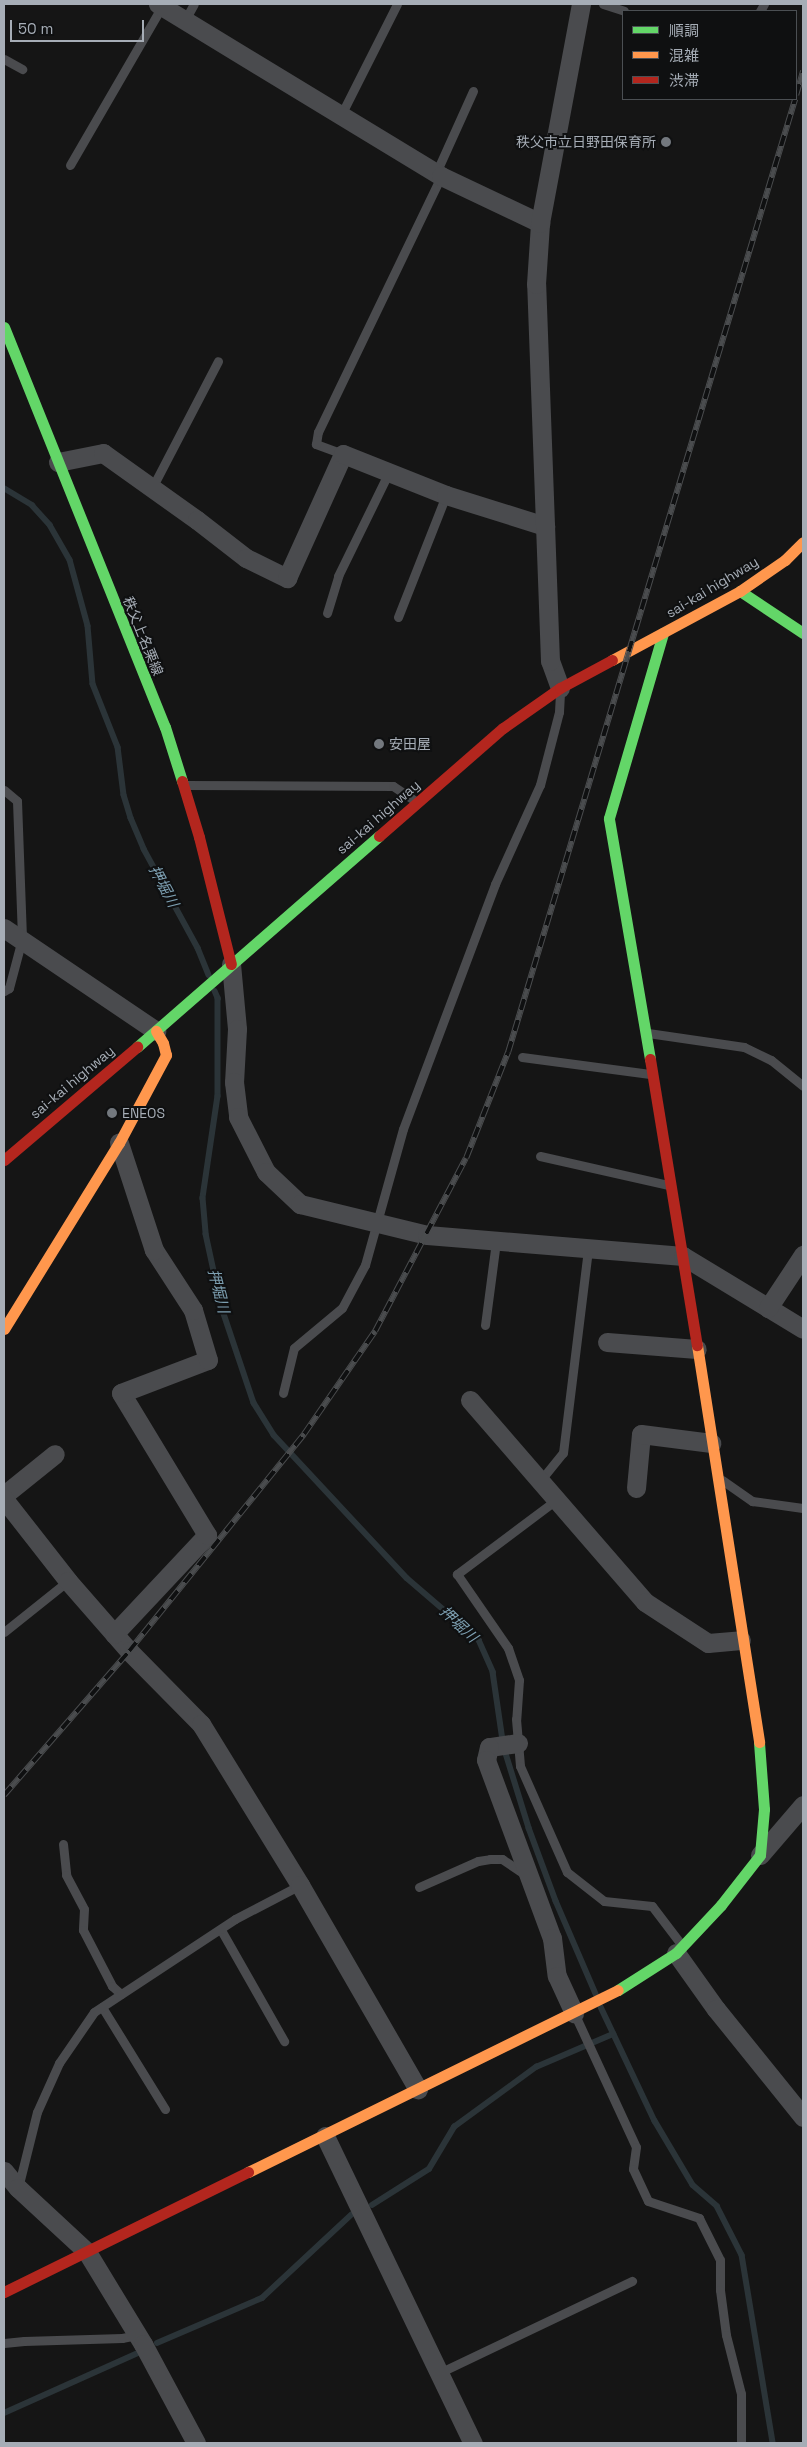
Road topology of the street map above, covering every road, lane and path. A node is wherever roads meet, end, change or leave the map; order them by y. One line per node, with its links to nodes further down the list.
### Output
1 (397, 4): 10 (lane)
2 (581, 4): 13 (street)
3 (603, 4): 5 (lane)
4 (160, 5): 6 (street); 11 (lane)
5 (622, 10)
6 (190, 12): 10 (street)
7 (4, 59): 8 (lane)
8 (22, 69)
9 (472, 91): 12 (lane)
10 (341, 115): 12 (street)
11 (70, 165)
12 (439, 174): 13 (street); 16 (lane)
13 (540, 223): 21 (street)
14 (4, 327): 17 (main road, 秩父上名栗線)
15 (218, 360): 19 (lane)
16 (343, 454): 18 (street); 19 (street)
17 (58, 462): 19 (street); 29 (main road, 秩父上名栗線)
18 (389, 472): 20 (street); 24 (lane)
19 (152, 488)
20 (446, 495): 21 (street); 25 (lane)
21 (545, 526): 28 (street)
22 (803, 542): 23 (main road, sai-kai highway)
23 (740, 591): 26 (main road, sai-kai highway); 27 (main road)
24 (327, 613)
25 (398, 617)
26 (663, 633): 28 (main road, sai-kai highway); 37 (main road)
27 (803, 633)
28 (560, 688): 31 (main road, sai-kai highway); 45 (lane)
29 (182, 785): 31 (lane); 34 (main road, 秩父上名栗線)
30 (4, 790): 33 (lane)
31 (417, 802): 34 (main road, sai-kai highway)
32 (4, 928): 33 (street)
33 (22, 938): 35 (lane); 36 (street)
34 (232, 964): 36 (main road, sai-kai highway); 45 (street)
35 (4, 991)
36 (156, 1031): 41 (main road); 43 (main road, sai-kai highway)
37 (646, 1032): 39 (main road); 40 (lane)
38 (522, 1057): 39 (lane)
39 (652, 1074): 44 (main road)
40 (803, 1086)
41 (119, 1142): 52 (main road); 69 (street)
42 (540, 1156): 44 (lane)
43 (4, 1160)
44 (671, 1186): 49 (main road)
45 (376, 1221): 46 (street); 56 (lane)
46 (496, 1242): 47 (street); 51 (lane)
47 (588, 1250): 49 (street); 61 (lane)
48 (803, 1255): 50 (street)
49 (683, 1256): 50 (street); 55 (main road)
50 (768, 1308): 53 (street)
51 (484, 1326)
52 (4, 1329)
53 (803, 1329)
54 (608, 1342): 55 (street)
55 (697, 1349): 58 (main road)
56 (283, 1393)
57 (470, 1400): 61 (street)
58 (711, 1443): 60 (main road); 62 (street)
59 (55, 1454): 63 (street)
60 (716, 1475): 66 (lane); 70 (main road)
61 (540, 1482): 65 (street)
62 (636, 1488)
63 (4, 1495)
64 (4, 1499): 67 (street)
65 (556, 1500): 70 (street); 71 (lane)
66 (803, 1508)
67 (68, 1581): 68 (lane); 69 (street)
68 (4, 1632)
69 (114, 1634): 76 (street)
70 (741, 1640): 74 (main road)
71 (517, 1743): 75 (street); 79 (lane)
72 (803, 1805): 74 (street)
73 (63, 1844): 80 (lane)
74 (760, 1855): 79 (main road)
75 (529, 1877): 77 (lane); 82 (street)
76 (300, 1885): 78 (lane); 84 (street)
77 (419, 1887)
78 (221, 1930): 80 (lane); 83 (lane)
79 (679, 1949): 82 (main road); 86 (street)
80 (121, 1994): 81 (lane)
81 (102, 2007): 85 (lane); 89 (lane)
82 (574, 2013): 84 (main road); 98 (lane)
83 (284, 2041)
84 (418, 2089): 87 (main road)
85 (165, 2109)
86 (803, 2116)
87 (325, 2136): 90 (main road); 95 (street)
88 (4, 2171): 89 (street)
89 (18, 2188): 90 (street)
90 (87, 2252): 92 (main road); 93 (street)
91 (632, 2281): 95 (lane)
92 (4, 2292)
93 (138, 2335): 94 (lane); 96 (street)
94 (4, 2343)
95 (439, 2374): 97 (street)
96 (196, 2443)
97 (473, 2443)
98 (741, 2443)

